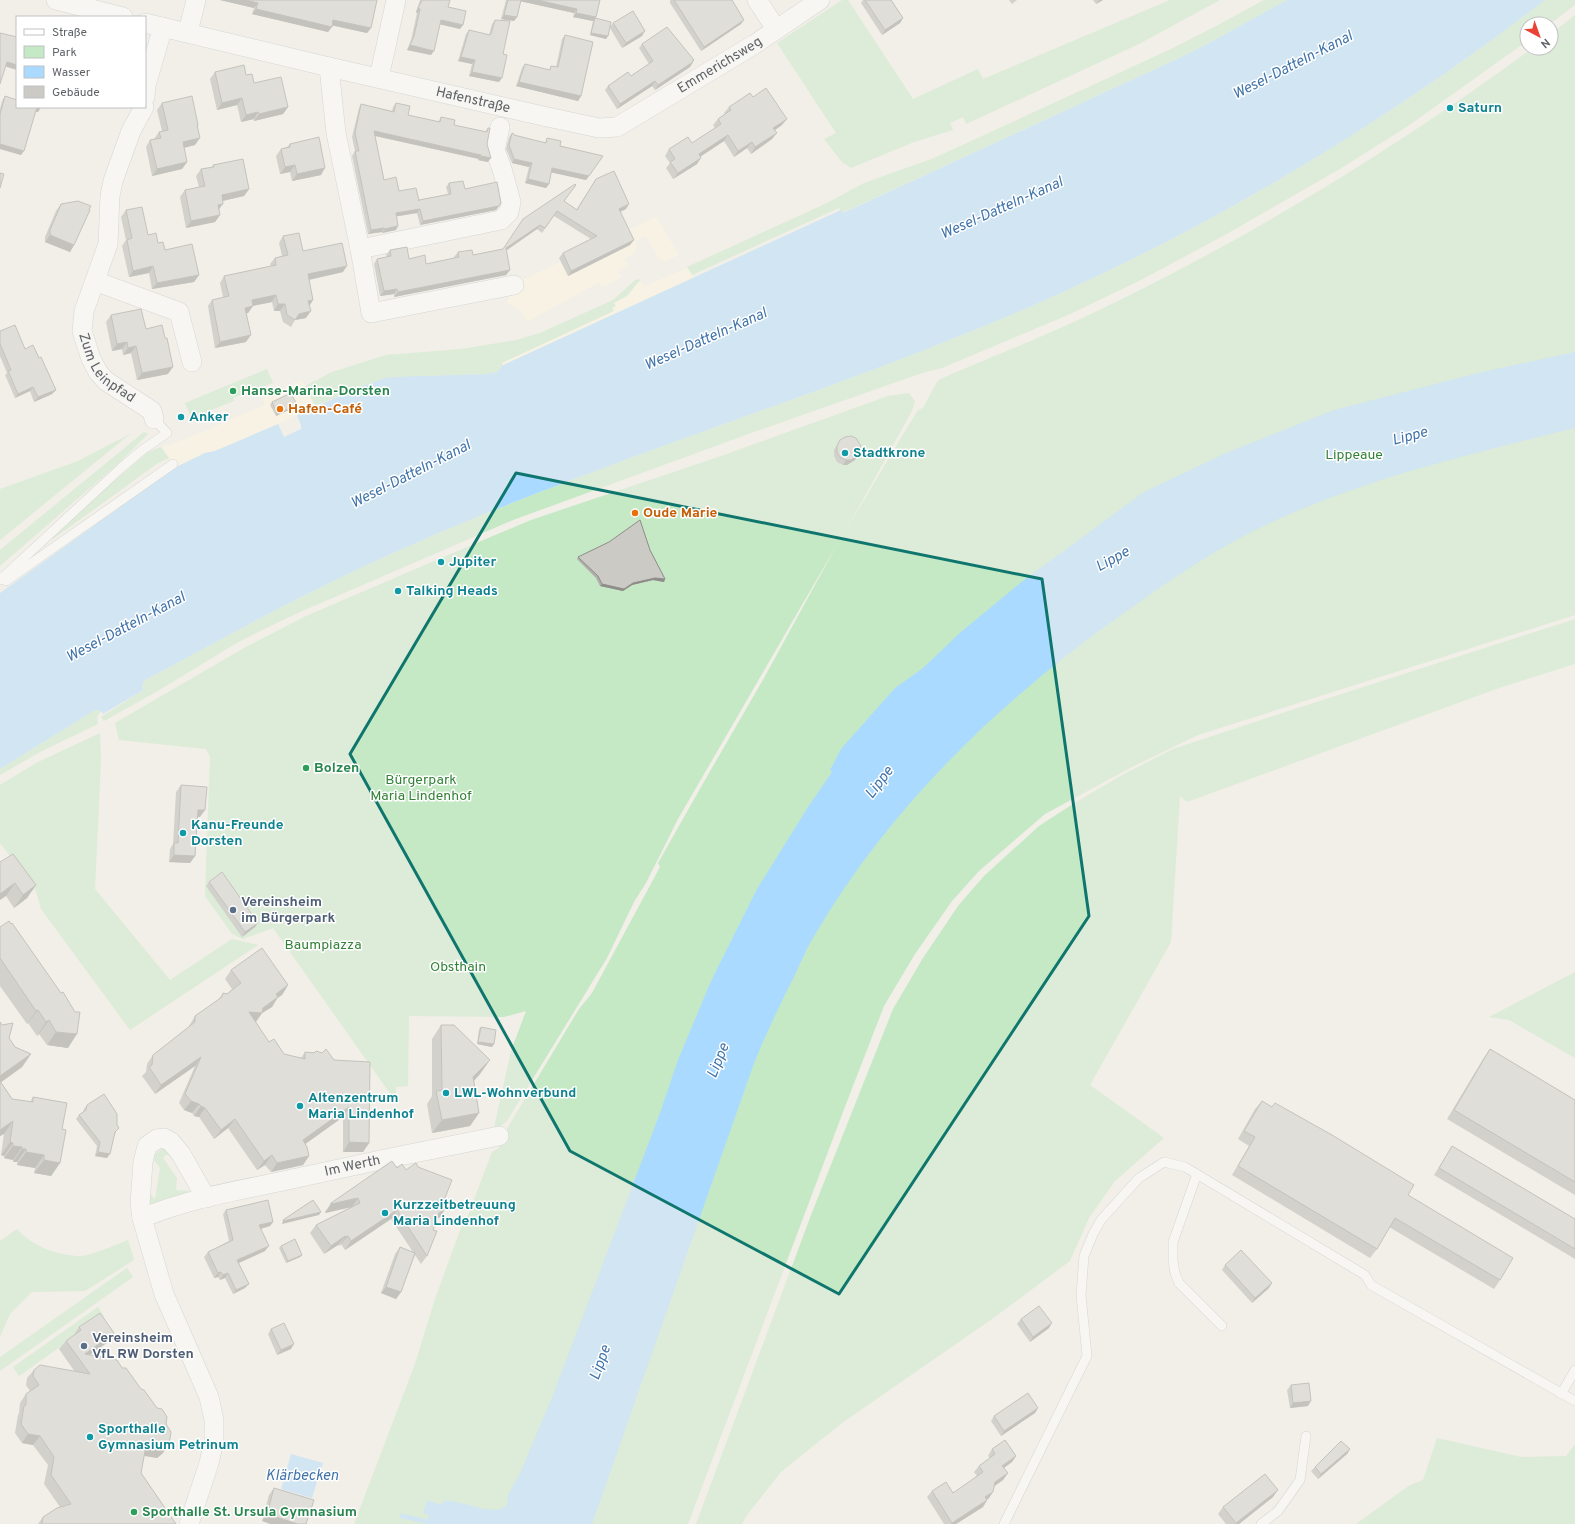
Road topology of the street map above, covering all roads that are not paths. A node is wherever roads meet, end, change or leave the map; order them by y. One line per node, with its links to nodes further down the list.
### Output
1 (56, 0): 6 (street)
2 (196, 0): 10 (street)
3 (396, 0): 12 (street)
4 (757, 0): 9 (street)
5 (820, 0): 9 (street, Emmerichsweg)
6 (119, 16)
7 (146, 22): 8 (street, Hafenstraße)
8 (163, 27): 10 (street, Hafenstraße); 13 (street)
9 (776, 29): 16 (street, Emmerichsweg)
10 (188, 32): 11 (street, Hafenstraße)
11 (329, 67): 12 (street, Hafenstraße); 17 (street)
12 (379, 78): 15 (street, Hafenstraße)
13 (146, 85)
14 (143, 108): 18 (street, Zum Leinpfad)
15 (502, 117): 16 (street, Hafenstraße); 17 (street, Hafenstraße)
16 (617, 127)
17 (360, 249): 19 (street)
18 (95, 281): 20 (street); 21 (street, Zum Leinpfad)
19 (514, 285)
20 (192, 362)
21 (154, 419): 23 (lane)
22 (173, 464): 24 (lane)
23 (0, 580)
24 (0, 585)
25 (499, 1136): 27 (street, Im Werth)
26 (1196, 1174): 29 (lane); 31 (lane); 35 (lane)
27 (206, 1198): 28 (street, Im Werth); 28 (street)
28 (142, 1218): 34 (street)
29 (1222, 1326)
30 (1575, 1370): 31 (lane)
31 (1561, 1394): 32 (lane)
32 (1575, 1402)
33 (1306, 1436): 36 (lane)
34 (190, 1524)
35 (1004, 1524)
36 (1261, 1524)

